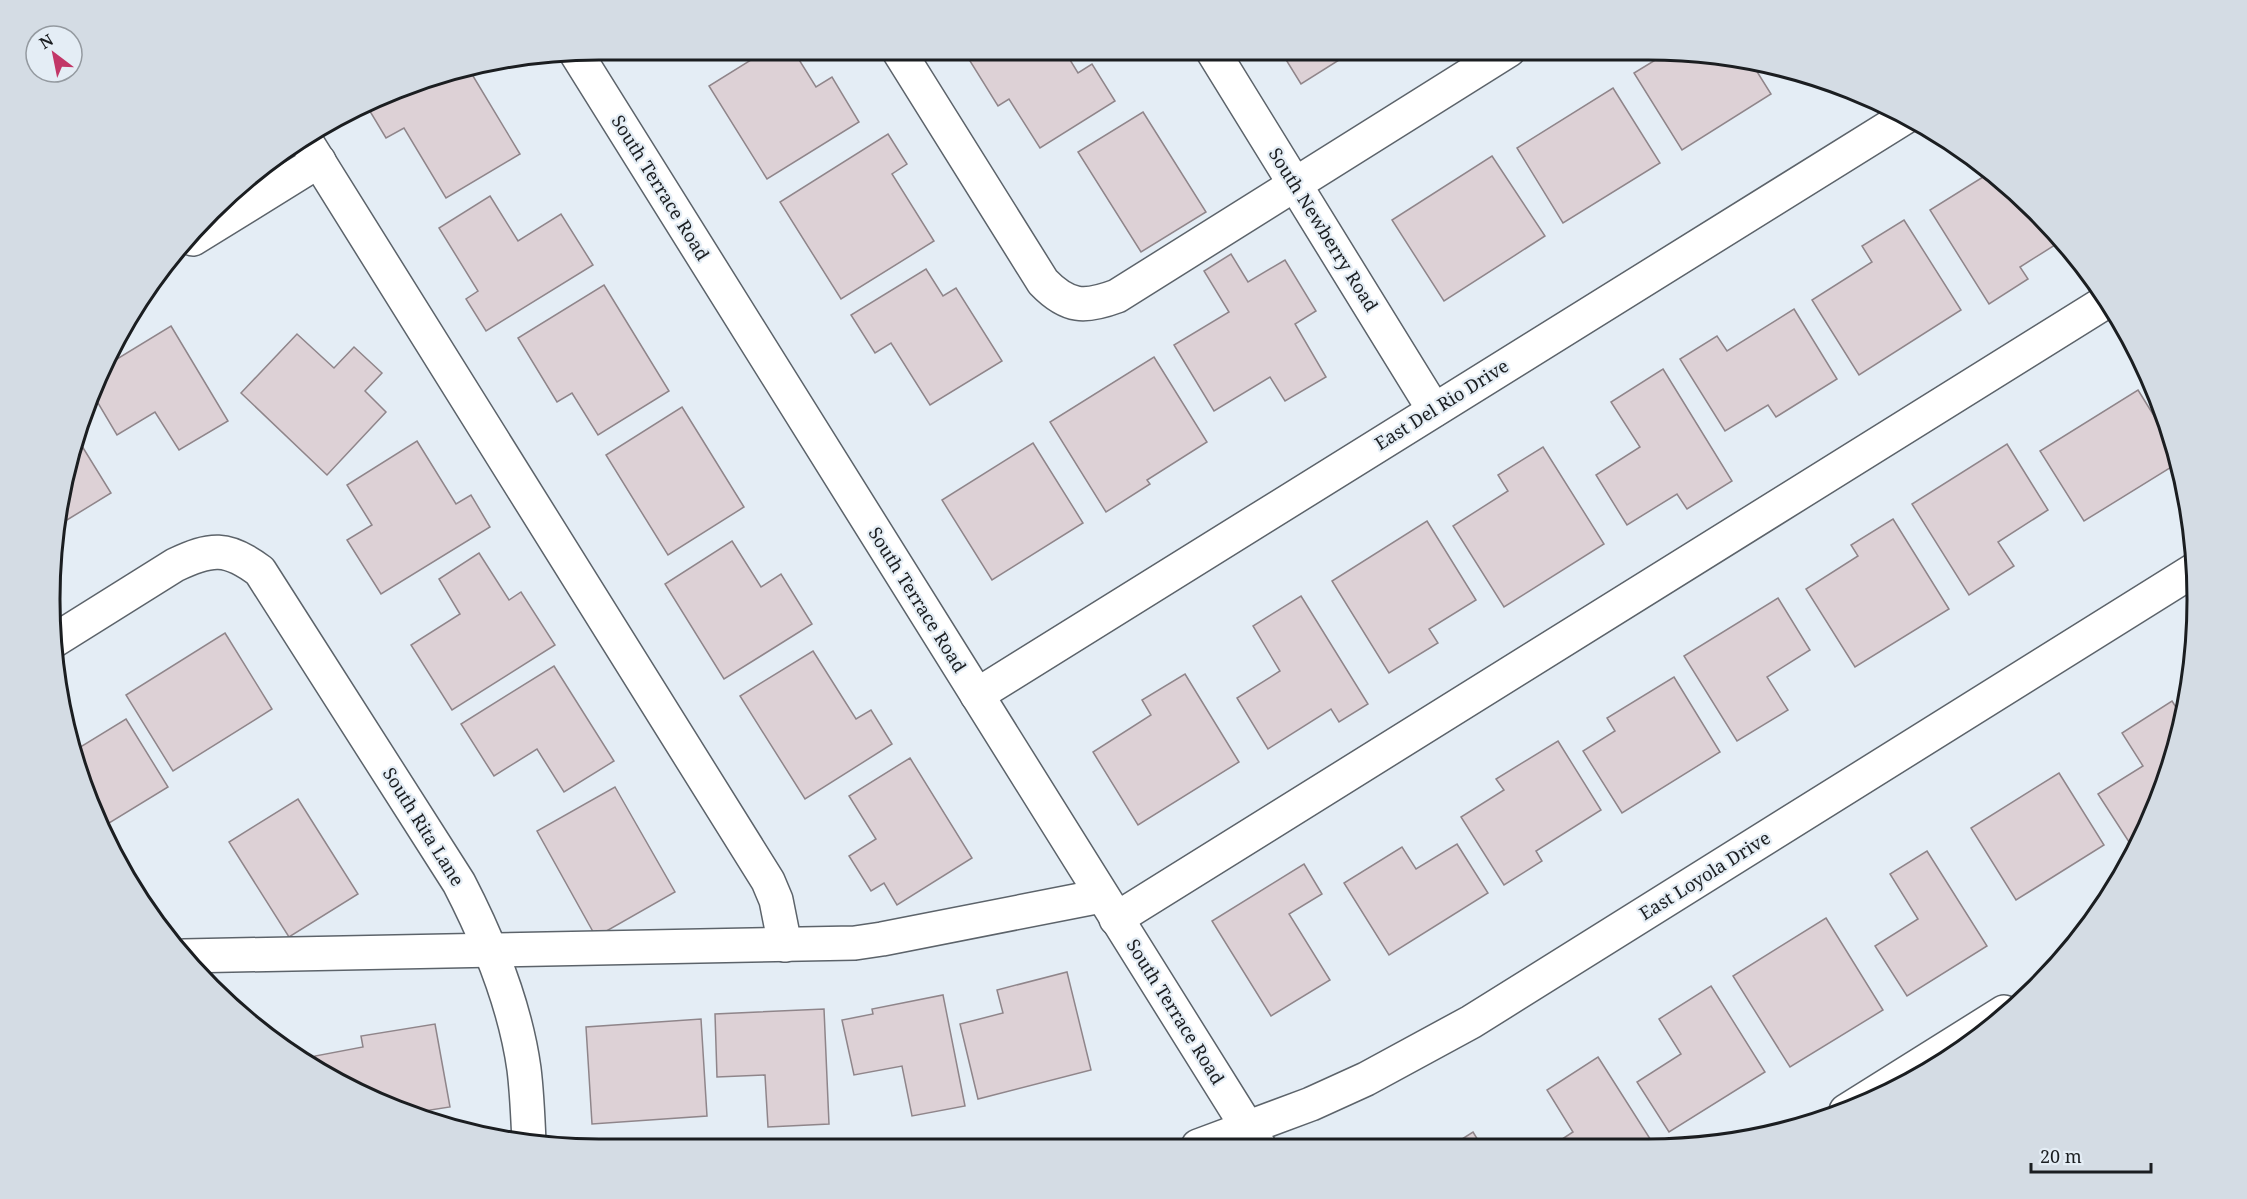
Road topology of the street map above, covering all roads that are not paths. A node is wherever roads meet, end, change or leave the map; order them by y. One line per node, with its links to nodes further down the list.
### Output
1 (904, 60): 7 (street)
2 (1218, 60): 7 (street, South Newberry Road)
3 (1493, 60): 7 (street)
4 (581, 61): 13 (street, South Terrace Road)
5 (1897, 122): 10 (street, East Del Rio Drive)
6 (312, 151): 8 (street); 15 (street)
7 (1295, 184): 10 (street, South Newberry Road)
8 (211, 226)
9 (2100, 306): 14 (street)
10 (1434, 410): 13 (street, East Del Rio Drive)
11 (2186, 575): 21 (street, East Loyola Drive)
12 (61, 636): 16 (street, South Rita Lane)
13 (977, 695): 14 (street, South Terrace Road)
14 (1109, 908): 15 (street); 21 (street, South Terrace Road)
15 (784, 945): 16 (street)
16 (490, 949): 17 (street); 20 (street, South Rita Lane)
17 (195, 956)
18 (1952, 1045): 19 (street)
19 (1913, 1069)
20 (528, 1134)
21 (1253, 1138)

